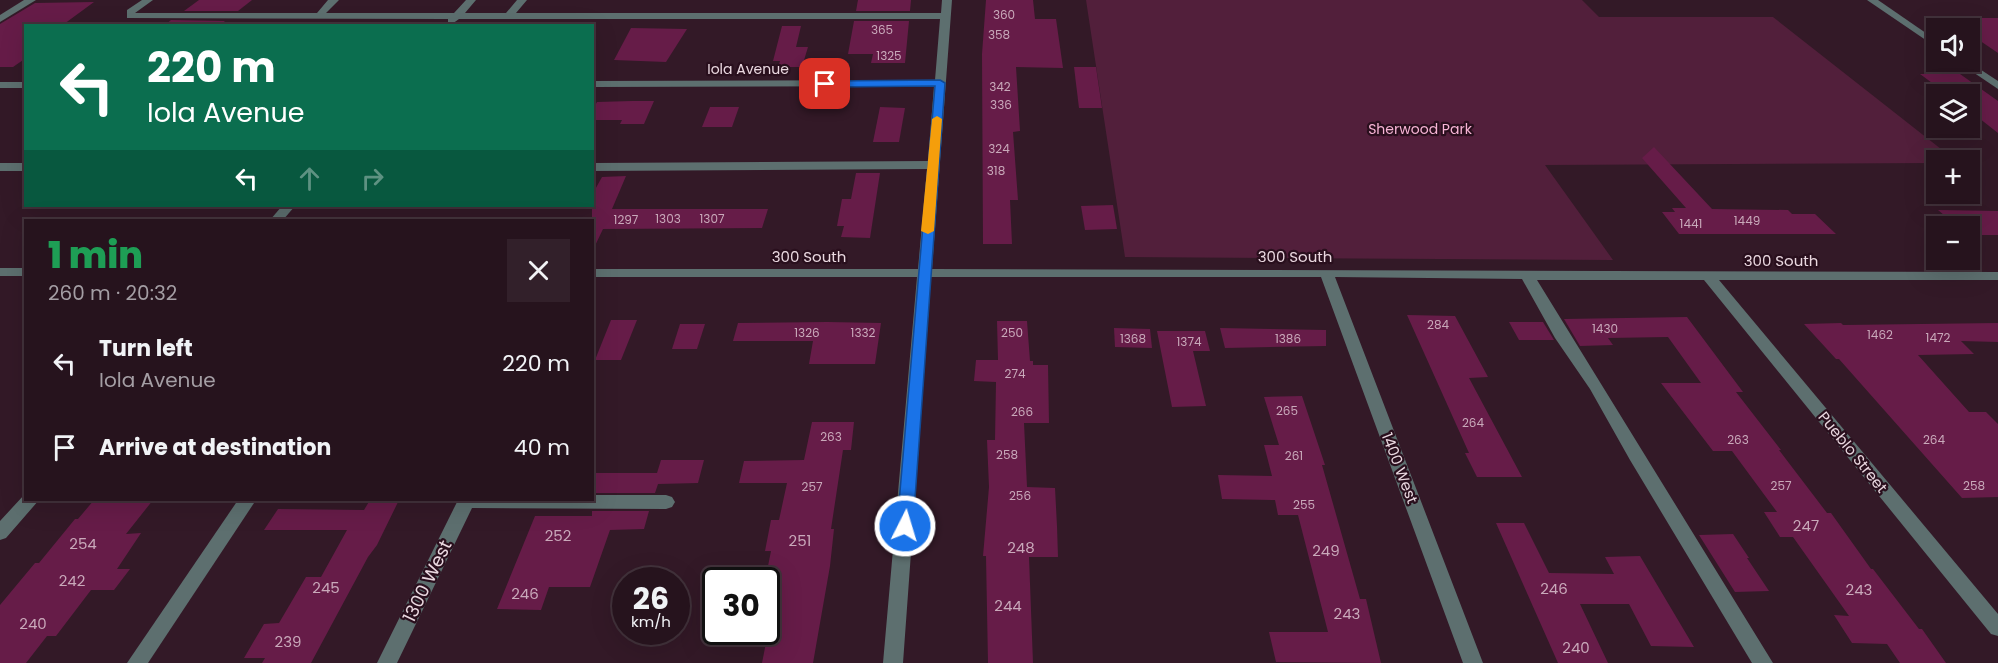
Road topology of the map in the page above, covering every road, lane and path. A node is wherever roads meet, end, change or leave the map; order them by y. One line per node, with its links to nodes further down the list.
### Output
1 (31, 0): 11 (street)
2 (148, 0): 9 (street)
3 (334, 0): 8 (street)
4 (471, 0): 12 (street)
5 (522, 0): 10 (street)
6 (1872, 0): 14 (street)
7 (946, 8): 10 (street); 16 (street)
8 (321, 12)
9 (299, 17): 12 (street); 13 (street)
10 (508, 17): 12 (street)
11 (0, 19)
12 (452, 21)
13 (291, 24)
14 (1926, 37)
15 (1978, 72): 20 (street)
16 (940, 83): 17 (street, Iola Avenue); 21 (street)
17 (594, 84)
18 (0, 85): 19 (street)
19 (24, 85)
20 (1998, 86)
21 (933, 165): 22 (street); 30 (street)
22 (594, 166)
23 (0, 167): 24 (street)
24 (24, 167)
25 (288, 207): 26 (street)
26 (277, 219)
27 (0, 272): 28 (street)
28 (24, 272)
29 (594, 273): 30 (street, 300 South)
30 (925, 273): 31 (street, 300 South); 44 (street)
31 (1326, 273): 32 (street, 300 South); 45 (street, 1400 West)
32 (1527, 275): 34 (street, 300 South); 46 (street)
33 (1998, 276): 34 (street, 300 South)
34 (1709, 277): 41 (street, Pueblo Street)
35 (29, 501): 40 (street)
36 (246, 501): 42 (street)
37 (466, 501): 43 (street, 1300 West)
38 (566, 501): 39 (street)
39 (666, 502)
40 (0, 533)
41 (1998, 628)
42 (137, 663)
43 (387, 663)
44 (893, 663)
45 (1473, 663)
46 (1764, 663)

